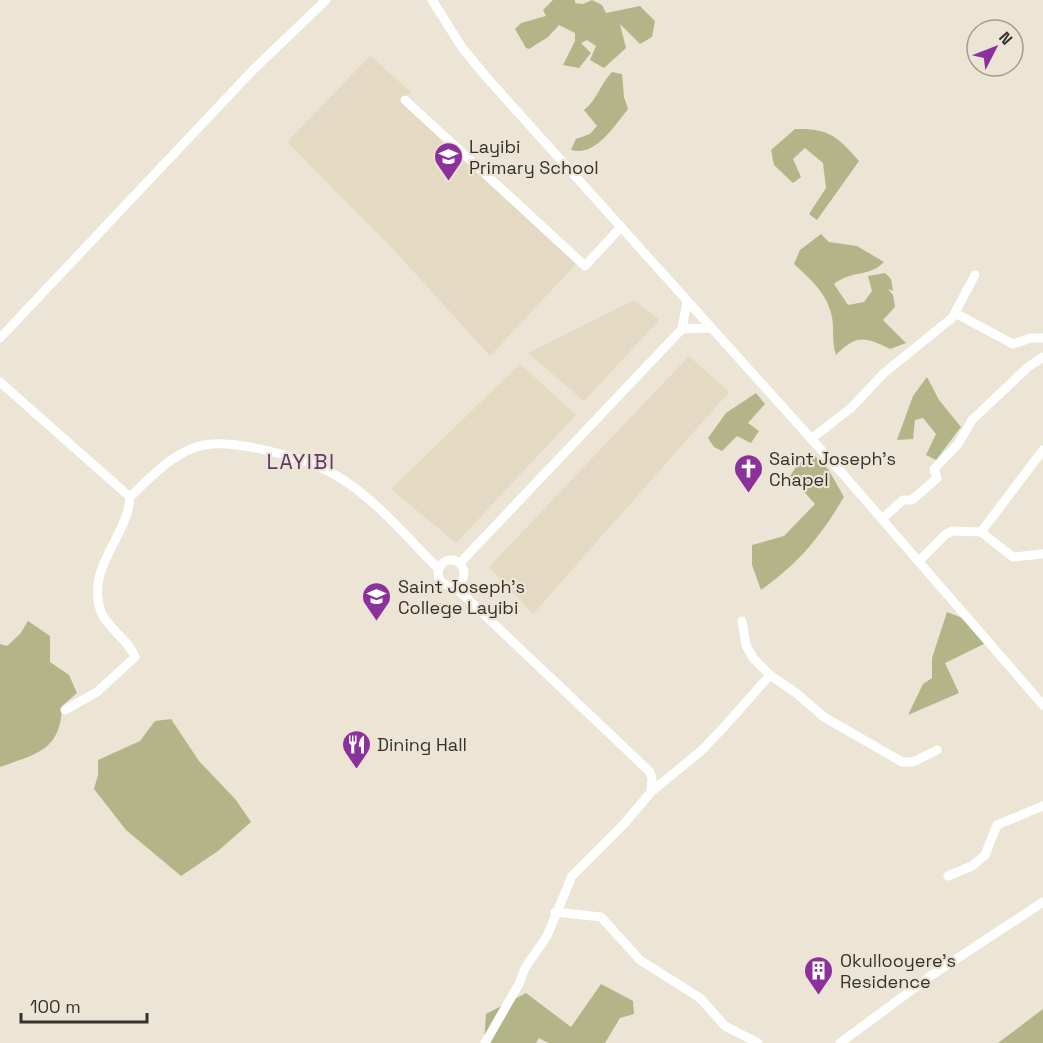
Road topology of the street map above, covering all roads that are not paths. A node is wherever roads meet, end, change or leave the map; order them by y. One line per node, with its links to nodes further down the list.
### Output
1 (326, 0): 10 (street)
2 (432, 0): 4 (street)
3 (405, 100): 4 (street)
4 (621, 227): 6 (street)
5 (975, 275): 7 (street)
6 (687, 301): 8 (street); 9 (street)
7 (955, 313): 11 (street); 14 (street)
8 (712, 328): 9 (street); 14 (street)
9 (682, 329): 21 (street)
10 (0, 338)
11 (1043, 338)
12 (1043, 357): 17 (street)
13 (0, 382): 16 (street)
14 (811, 439): 17 (street)
15 (1043, 450): 18 (street)
16 (130, 497): 22 (street); 27 (street)
17 (882, 519): 20 (street)
18 (981, 532): 19 (street); 20 (street)
19 (1042, 554)
20 (919, 561): 26 (street)
21 (460, 563): 22 (street); 23 (street)
22 (439, 569): 23 (street)
23 (454, 586): 29 (street)
24 (742, 621): 25 (street)
25 (770, 675): 28 (street); 29 (street)
26 (1043, 705)
27 (65, 710)
28 (937, 750)
29 (651, 792): 33 (street)
30 (1043, 806): 31 (street)
31 (948, 876)
32 (1043, 902): 36 (street)
33 (555, 912): 34 (street); 35 (street)
34 (485, 1043)
35 (758, 1043)
36 (840, 1043)

